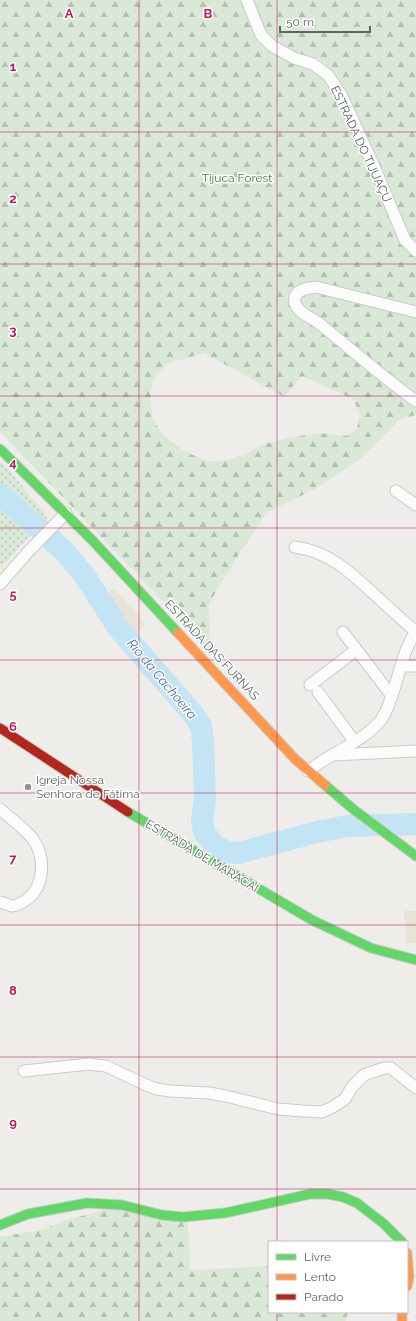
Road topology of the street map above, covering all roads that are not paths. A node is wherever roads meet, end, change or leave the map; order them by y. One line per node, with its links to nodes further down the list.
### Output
1 (248, 0): 2 (street, ESTRADA DO TIJUAÇU)
2 (416, 251)
3 (416, 312): 4 (street)
4 (416, 401)
5 (0, 449): 8 (street, ESTRADA DAS FURNAS)
6 (396, 491): 7 (street)
7 (416, 504)
8 (66, 513): 10 (street); 21 (street, ESTRADA DAS FURNAS)
9 (295, 547): 12 (street)
10 (0, 584)
11 (343, 632): 13 (street)
12 (416, 632): 14 (street)
13 (356, 650): 16 (street); 18 (street)
14 (402, 666): 15 (street); 16 (street)
15 (416, 666)
16 (392, 696): 18 (street)
17 (0, 728): 25 (street, ESTRADA DE MARACAÍ)
18 (354, 741): 20 (street)
19 (416, 751): 20 (street)
20 (331, 755): 21 (street)
21 (308, 771): 23 (street, ESTRADA DAS FURNAS)
22 (0, 809): 24 (street)
23 (416, 856)
24 (0, 902)
25 (416, 960)
26 (24, 1071): 27 (street)
27 (416, 1088)
28 (0, 1225): 29 (street)
29 (401, 1241)
30 (408, 1265): 31 (street)
31 (408, 1282)

